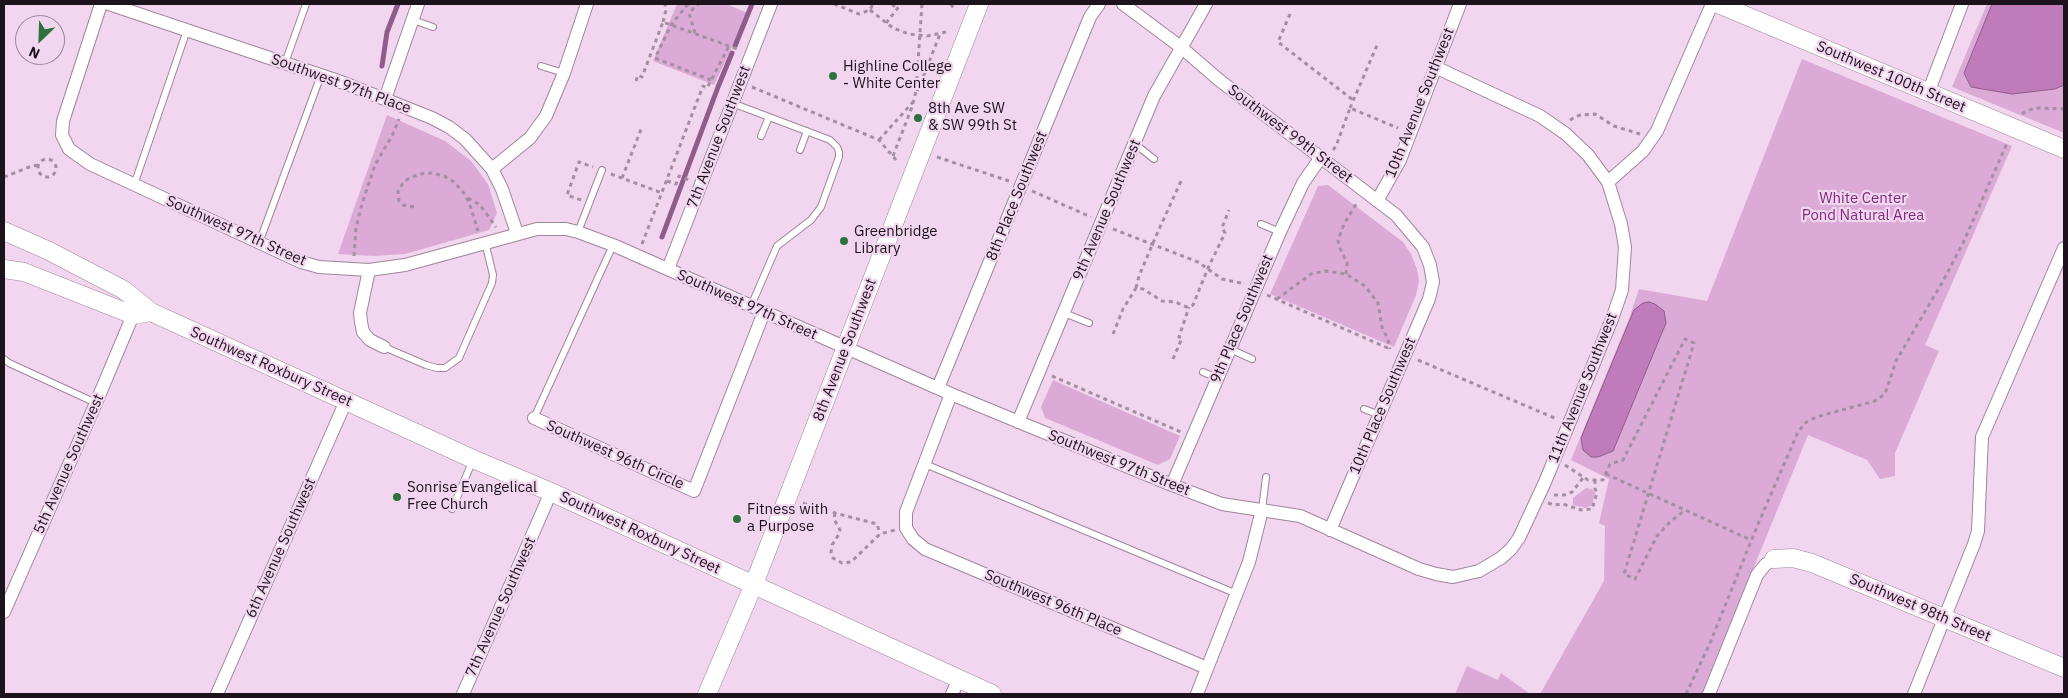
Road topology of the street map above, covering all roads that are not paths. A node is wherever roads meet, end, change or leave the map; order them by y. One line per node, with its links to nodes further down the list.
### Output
1 (101, 4): 38 (street, Southwest 97th Street)
2 (109, 4): 17 (street, Southwest 97th Place)
3 (306, 4): 19 (lane)
4 (418, 4): 15 (street)
5 (588, 4): 22 (street)
6 (771, 4): 26 (street, 7th Avenue Southwest)
7 (979, 4): 62 (street, 8th Avenue Southwest)
8 (1098, 4): 68 (street, 8th Place Southwest)
9 (1123, 4): 18 (street, Southwest 99th Street)
10 (1206, 4): 18 (street, 9th Avenue Southwest)
11 (1460, 4): 21 (street, 10th Avenue Southwest)
12 (1712, 4): 37 (street)
13 (1718, 4): 24 (street, Southwest 100th Street)
14 (1962, 4): 24 (street)
15 (412, 20): 16 (lane); 25 (street)
16 (433, 28)
17 (187, 30): 19 (street, Southwest 97th Place); 38 (lane)
18 (1182, 48): 30 (street, 9th Avenue Southwest); 33 (street, Southwest 99th Street)
19 (285, 63): 23 (street, Southwest 97th Place)
20 (542, 66): 22 (lane)
21 (1435, 67): 37 (street); 39 (street, 10th Avenue Southwest)
22 (564, 73): 35 (street)
23 (321, 75): 25 (street, Southwest 97th Place); 46 (lane)
24 (1928, 93): 31 (street, Southwest 100th Street)
25 (385, 99): 35 (street, Southwest 97th Place)
26 (732, 103): 27 (lane); 52 (street, 7th Avenue Southwest)
27 (769, 117): 28 (lane); 29 (lane)
28 (807, 132): 32 (lane); 55 (lane)
29 (761, 136)
30 (1135, 144): 34 (lane); 58 (street, 9th Avenue Southwest)
31 (2064, 149)
32 (800, 150)
33 (1326, 155): 39 (street, Southwest 99th Street); 43 (street, 9th Place Southwest)
34 (1154, 159)
35 (492, 169): 44 (street, Southwest 97th Place)
36 (602, 170): 42 (lane)
37 (1608, 182): 85 (street, 11th Avenue Southwest)
38 (134, 185): 46 (street, Southwest 97th Street)
39 (1378, 201): 54 (street, Southwest 99th Street)
40 (1261, 224): 43 (lane)
41 (4, 231): 56 (street, Southwest Roxbury Street)
42 (578, 232): 44 (street, Southwest 97th Street); 47 (street, Southwest 97th Street)
43 (1280, 232): 63 (street, 9th Place Southwest)
44 (517, 233): 45 (street, Southwest 97th Street)
45 (482, 238): 51 (street, Southwest 97th Street); 61 (lane)
46 (259, 243): 51 (street, Southwest 97th Street)
47 (612, 244): 52 (street, Southwest 97th Street); 74 (lane, Southwest 96th Circle)
48 (2064, 248): 89 (street)
49 (4, 258): 53 (street)
50 (4, 269): 53 (street)
51 (369, 270): 61 (street)
52 (668, 270): 55 (street, Southwest 97th Street)
53 (24, 272): 59 (street)
54 (1433, 282): 73 (street, 10th Place Southwest)
55 (751, 306): 57 (street, Southwest 97th Street)
56 (151, 312): 59 (street); 70 (street, Southwest Roxbury Street)
57 (764, 312): 62 (street, Southwest 97th Street); 74 (street, Southwest 96th Circle)
58 (1064, 312): 60 (lane); 75 (street, 9th Avenue Southwest)
59 (133, 315): 71 (street, 5th Avenue Southwest)
60 (1089, 323)
61 (384, 346)
62 (845, 348): 68 (street, Southwest 97th Street); 86 (street, 8th Avenue Southwest)
63 (1230, 349): 65 (lane); 67 (street, 9th Place Southwest)
64 (4, 359): 71 (lane)
65 (1252, 359)
66 (1203, 372): 67 (lane)
67 (1217, 378): 79 (street, 9th Place Southwest)
68 (938, 388): 69 (street, Southwest 97th Street)
69 (951, 394): 75 (street, Southwest 97th Street); 77 (street)
70 (346, 401): 76 (street, Southwest Roxbury Street); 93 (street, 6th Avenue Southwest)
71 (96, 403): 88 (street, 5th Avenue Southwest)
72 (1364, 408): 73 (lane)
73 (1380, 415): 83 (street, 10th Place Southwest)
74 (534, 418)
75 (1018, 422): 79 (street, Southwest 97th Street)
76 (473, 459): 80 (street, Southwest Roxbury Street); 81 (lane)
77 (925, 464): 87 (lane); 90 (street, Southwest 96th Place)
78 (1266, 477): 82 (lane)
79 (1172, 485): 82 (street, Southwest 97th Street)
80 (551, 492): 86 (street, Southwest Roxbury Street); 94 (street, 7th Avenue Southwest)
81 (452, 508)
82 (1262, 510): 83 (street, Southwest 97th Street); 87 (street)
83 (1330, 530): 85 (street, Southwest 97th Street)
84 (1774, 560): 89 (street, Southwest 98th Street); 98 (street)
85 (1479, 571)
86 (754, 584): 92 (street, Southwest Roxbury Street); 95 (street, 8th Avenue Southwest)
87 (1237, 594): 90 (street)
88 (4, 612)
89 (1944, 617): 91 (street, Southwest 98th Street); 99 (street)
90 (1207, 668): 97 (street)
91 (2064, 668)
92 (956, 687): 96 (street, Southwest Roxbury Street)
93 (217, 694)
94 (463, 694)
95 (707, 694)
96 (992, 694)
97 (1197, 694)
98 (1709, 694)
99 (1914, 694)

